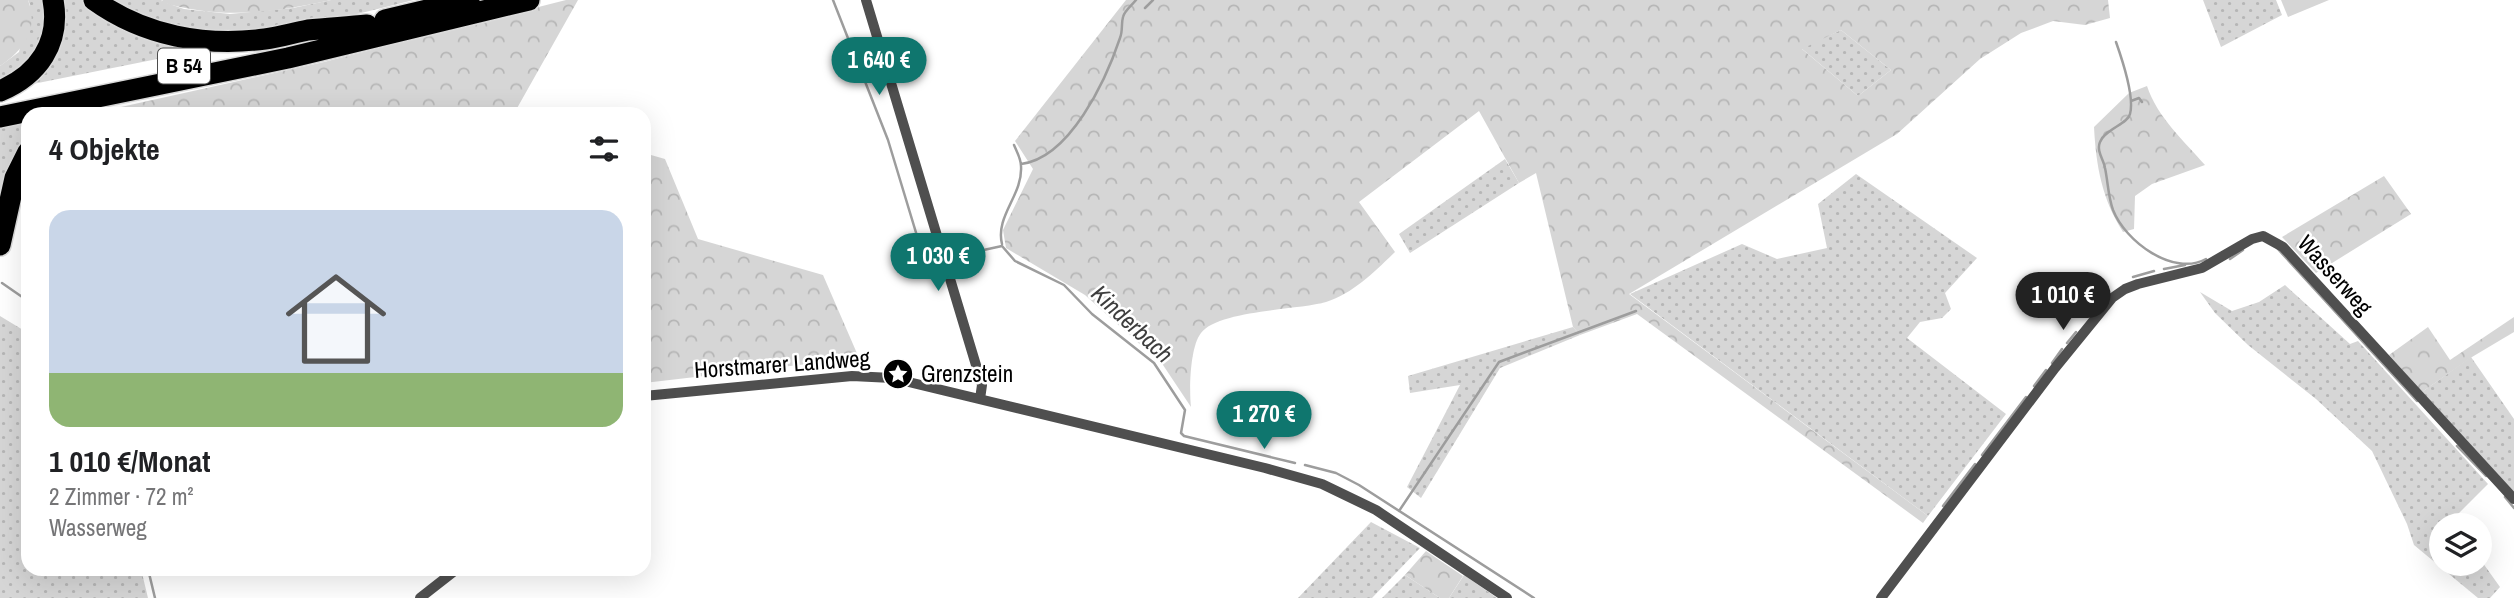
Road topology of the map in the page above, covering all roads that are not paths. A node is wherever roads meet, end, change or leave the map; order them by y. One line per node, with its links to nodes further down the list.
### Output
1 (53, 0): 8 (highway)
2 (94, 0): 6 (highway)
3 (469, 0): 6 (highway, B 54)
4 (529, 0): 7 (highway, B 54)
5 (866, 0): 17 (street)
6 (367, 25): 9 (highway, B 54)
7 (205, 76): 10 (highway, B 54); 11 (highway)
8 (0, 91)
9 (0, 102)
10 (50, 107)
11 (102, 107)
12 (21, 113): 13 (highway, B 54)
13 (0, 117)
14 (21, 166): 15 (highway)
15 (0, 245)
16 (651, 395): 17 (street, Horstmarer Landweg)
17 (980, 399): 21 (street, Horstmarer Landweg)
18 (2514, 499): 22 (street, Wasserweg)
19 (448, 576): 20 (street)
20 (420, 598)
21 (1507, 598)
22 (1881, 598)

